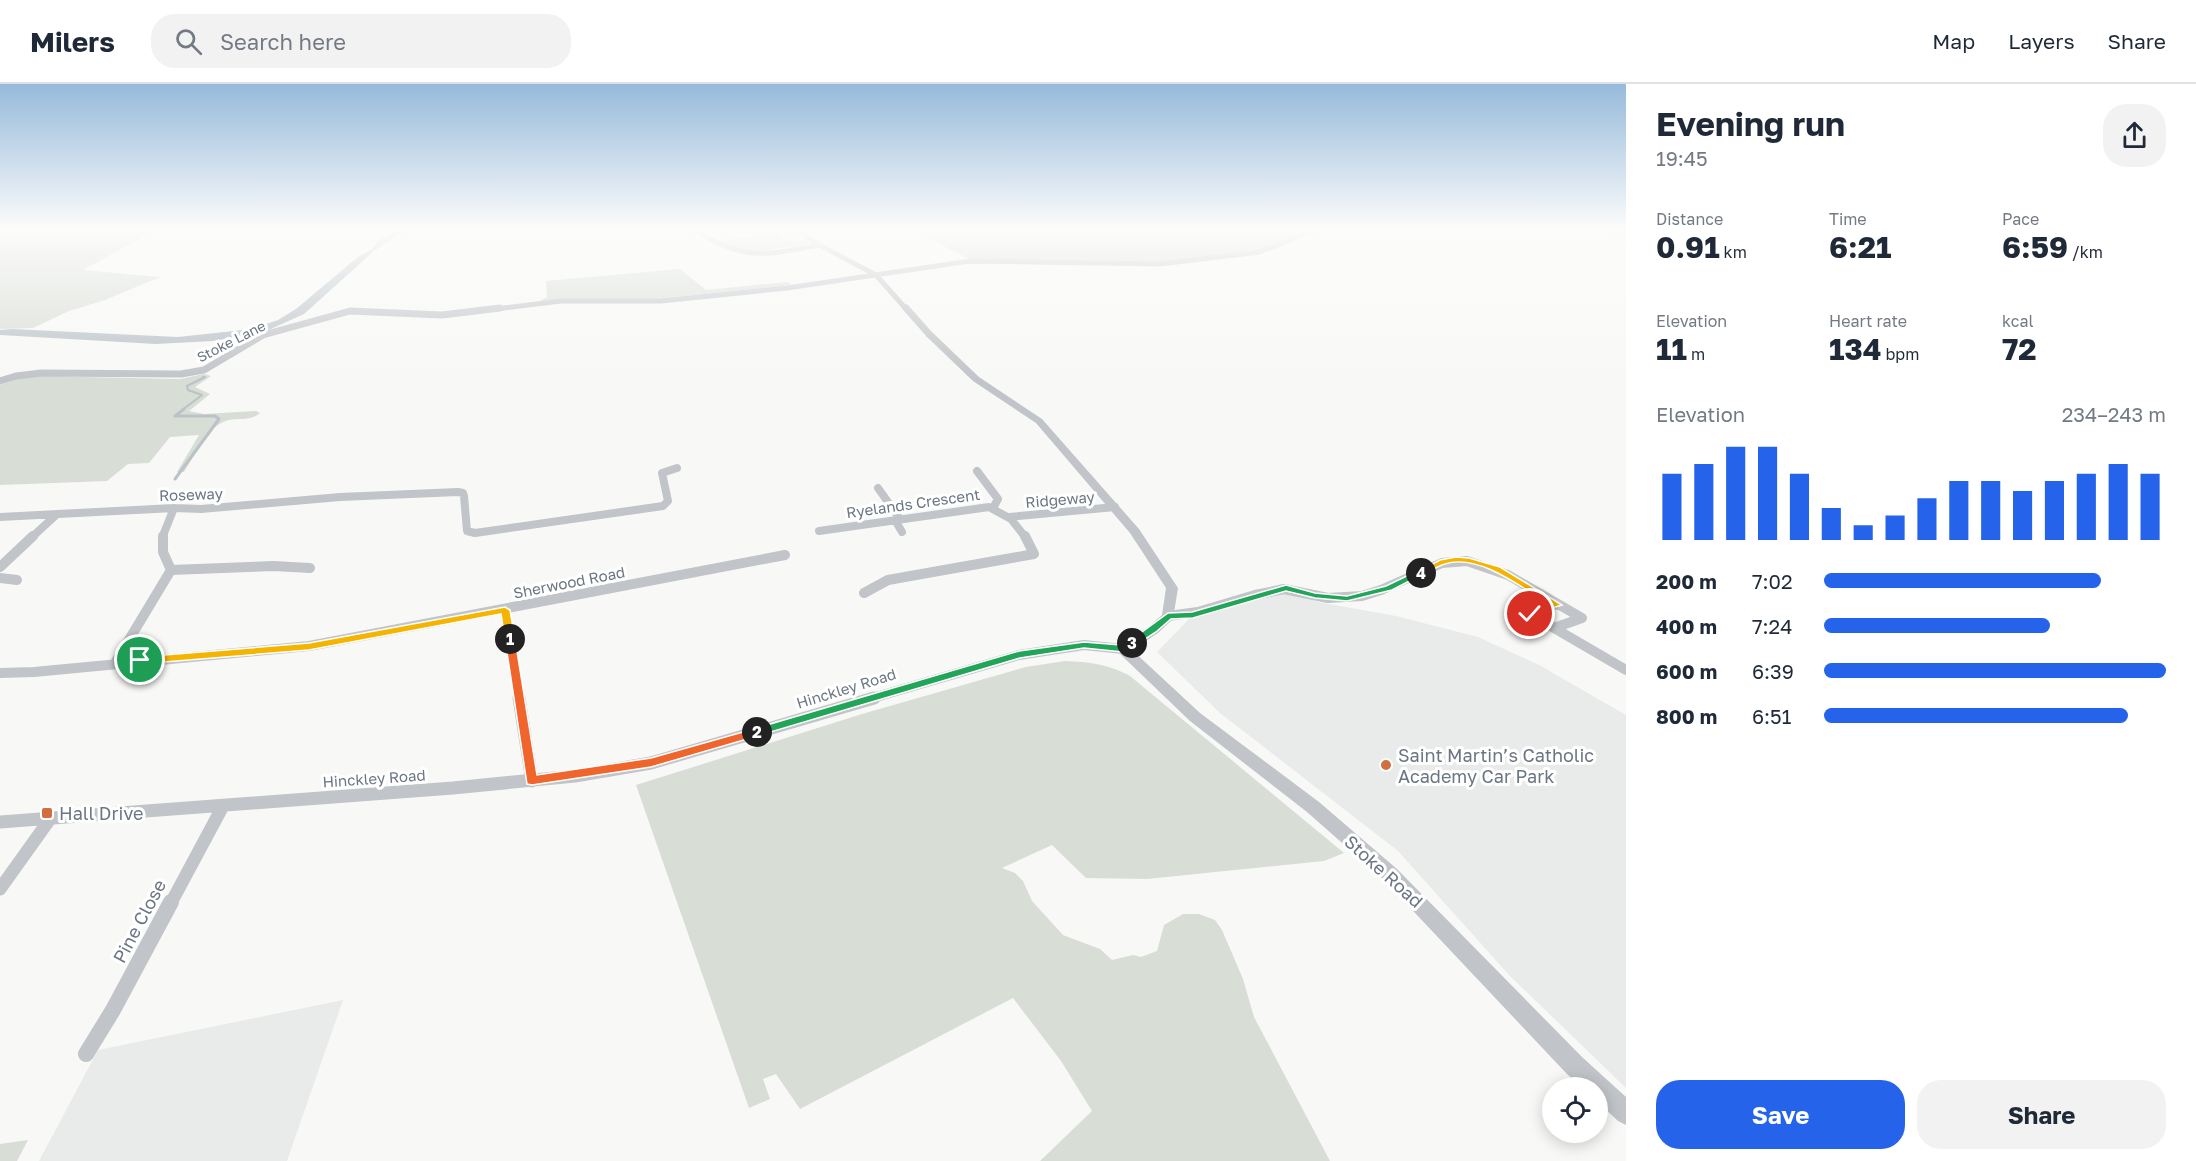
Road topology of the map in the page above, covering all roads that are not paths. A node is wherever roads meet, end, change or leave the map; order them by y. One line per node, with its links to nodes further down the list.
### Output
1 (843, 279): 4 (street, Stoke Lane)
2 (881, 279): 3 (street)
3 (929, 334): 8 (street)
4 (0, 381)
5 (677, 468): 9 (street, Roseway)
6 (977, 471): 10 (street)
7 (878, 488): 14 (street)
8 (1115, 507): 13 (street, Ridgeway); 26 (street)
9 (174, 508): 11 (street, Roseway); 20 (street)
10 (993, 508): 13 (street, Ryelands Crescent); 14 (street, Ryelands Crescent)
11 (56, 515): 12 (street, Roseway); 18 (street)
12 (0, 517)
13 (1009, 518): 23 (street, Ryelands Crescent)
14 (897, 520): 15 (street, Ryelands Crescent); 16 (street)
15 (819, 531)
16 (902, 532)
17 (785, 555): 25 (street, Sherwood Road)
18 (0, 567)
19 (310, 568): 20 (street)
20 (171, 570): 29 (street)
21 (0, 578): 22 (street)
22 (17, 580)
23 (864, 593)
24 (1558, 605): 26 (street); 27 (street); 27 (street)
25 (505, 610): 29 (street, Sherwood Road); 32 (street)
26 (1168, 616): 28 (street)
27 (1554, 628): 30 (street)
28 (1123, 649): 32 (street, Hinckley Road); 38 (street, Stoke Road)
29 (115, 663): 31 (street, Sherwood Road)
30 (1626, 670)
31 (0, 673)
32 (532, 781): 33 (street, Hinckley Road)
33 (223, 806): 34 (street, Hinckley Road); 37 (street, Pine Close)
34 (50, 819): 35 (street, Hinckley Road); 36 (street)
35 (0, 822)
36 (0, 889)
37 (86, 1054)
38 (1626, 1113)

